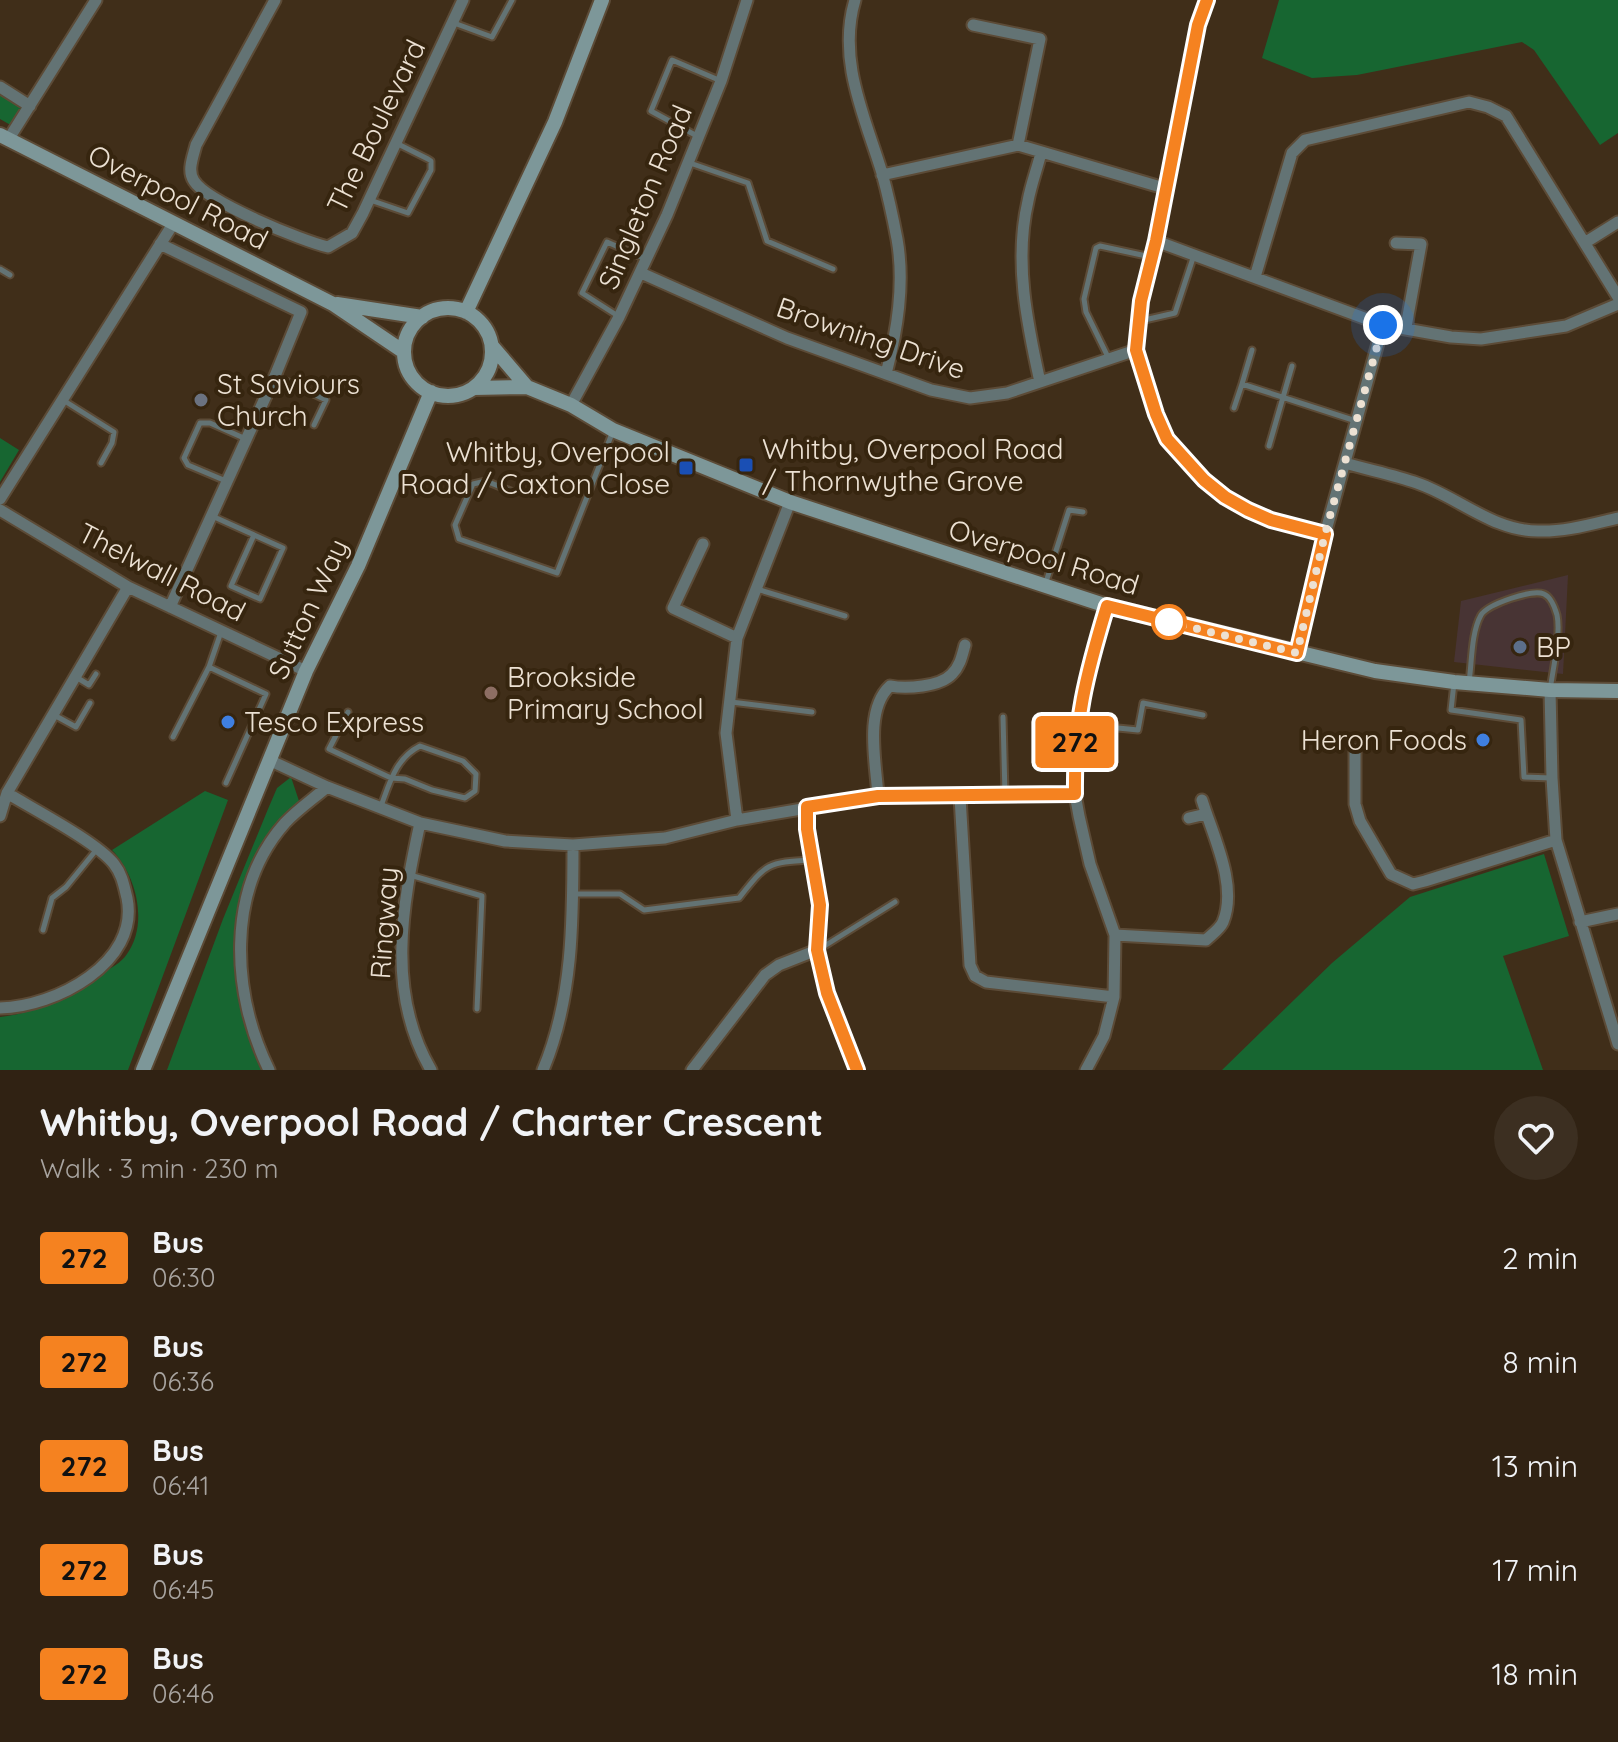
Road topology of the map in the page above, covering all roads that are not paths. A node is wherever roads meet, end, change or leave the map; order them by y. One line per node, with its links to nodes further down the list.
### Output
1 (96, 0): 13 (street)
2 (275, 0): 22 (street, The Boulevard)
3 (463, 0): 9 (street, The Boulevard)
4 (512, 0): 9 (lane)
5 (602, 0): 40 (main road)
6 (747, 0): 11 (street, Singleton Road)
7 (855, 0): 20 (street)
8 (1207, 0): 21 (street)
9 (453, 23): 16 (street, The Boulevard)
10 (973, 25): 17 (street)
11 (721, 81): 14 (street, Singleton Road); 14 (lane)
12 (0, 87): 13 (street)
13 (30, 106): 15 (street)
14 (698, 136): 19 (street, Singleton Road)
15 (4, 137): 24 (main road, Overpool Road)
16 (396, 142): 22 (street, The Boulevard); 22 (lane)
17 (1018, 145): 18 (street); 20 (street)
18 (1041, 153): 21 (street); 54 (street)
19 (689, 163): 31 (street, Singleton Road); 33 (lane)
20 (882, 175): 52 (street)
21 (1164, 188): 25 (street)
22 (369, 200)
23 (1618, 222): 26 (street)
24 (173, 224): 28 (street); 38 (main road, Overpool Road)
25 (1156, 241): 29 (street); 30 (street)
26 (1586, 242): 36 (street); 37 (street)
27 (1396, 243): 45 (street)
28 (160, 244): 53 (street); 60 (street)
29 (1194, 255): 36 (street); 43 (lane)
30 (1152, 257): 43 (street); 50 (lane)
31 (646, 260): 34 (street, Singleton Road); 42 (lane)
32 (0, 269): 35 (lane)
33 (833, 269)
34 (641, 273): 42 (street, Singleton Road); 52 (street, Browning Drive)
35 (10, 275)
36 (1255, 277): 44 (street)
37 (1618, 297)
38 (333, 304): 41 (main road, Overpool Road); 49 (main road, Overpool Road)
39 (1618, 304): 45 (street)
40 (466, 312): 41 (main road); 46 (main road)
41 (422, 317): 49 (main road)
42 (619, 317): 61 (street, Singleton Road)
43 (1139, 322): 47 (street)
44 (1383, 325): 45 (street); 63 (street)
45 (1406, 327)
46 (492, 346): 56 (main road, Overpool Road); 57 (main road)
47 (1136, 350): 50 (street, Browning Drive); 78 (street)
48 (1252, 350): 55 (lane)
49 (404, 352): 58 (main road)
50 (1109, 360): 54 (street, Browning Drive)
51 (1292, 366): 59 (lane)
52 (886, 374): 54 (street, Browning Drive)
53 (275, 376): 64 (lane); 66 (street)
54 (1040, 382)
55 (1242, 384): 59 (lane); 62 (lane)
56 (527, 387): 57 (main road, Overpool Road); 61 (main road, Overpool Road)
57 (474, 388): 58 (main road)
58 (431, 392): 92 (main road, Sutton Way)
59 (1283, 397): 63 (lane); 67 (lane)
60 (62, 400): 68 (lane); 72 (street)
61 (571, 405): 65 (main road, Overpool Road)
62 (1234, 408)
63 (1357, 421): 69 (street)
64 (314, 425)
65 (613, 430): 71 (lane); 73 (main road, Overpool Road)
66 (246, 439): 70 (street); 70 (lane)
67 (1269, 446)
68 (101, 463)
69 (1345, 463): 77 (street); 78 (street)
70 (227, 481): 76 (street)
71 (513, 492)
72 (0, 499)
73 (790, 502): 82 (main road, Overpool Road); 83 (street)
74 (0, 510): 81 (street, Thelwall Road)
75 (1083, 512): 82 (lane)
76 (211, 516): 79 (lane); 85 (street)
77 (1618, 518)
78 (1325, 534): 90 (street)
79 (254, 535): 79 (lane)
80 (703, 544): 88 (street)
81 (128, 587): 85 (street, Thelwall Road); 94 (street)
82 (1045, 587): 84 (main road, Overpool Road)
83 (756, 589): 86 (lane); 88 (street)
84 (1107, 606): 90 (main road, Overpool Road); 105 (street)
85 (170, 607): 87 (street, Thelwall Road)
86 (845, 616)
87 (221, 631): 91 (lane); 92 (street, Thelwall Road)
88 (737, 638): 98 (street)
89 (965, 645): 115 (street)
90 (1297, 653): 95 (main road, Overpool Road)
91 (209, 667): 106 (lane); 111 (lane)
92 (306, 671): 108 (main road, Sutton Way)
93 (96, 674): 94 (lane)
94 (75, 677): 102 (street)
95 (1462, 683): 96 (main road, Overpool Road); 96 (lane); 110 (lane)
96 (1550, 690): 97 (main road, Overpool Road); 110 (street)
97 (1618, 691)
98 (730, 702): 101 (lane); 124 (street)
99 (90, 703): 102 (lane)
100 (348, 712): 109 (lane)
101 (812, 712)
102 (53, 714): 113 (street)
103 (1203, 715): 105 (lane)
104 (1003, 717): 116 (lane)
105 (1077, 724): 114 (street)
106 (173, 737)
107 (1341, 759): 126 (street)
108 (269, 760): 112 (street); 143 (main road, Sutton Way)
109 (391, 778): 109 (lane); 119 (lane)
110 (1552, 778): 126 (street)
111 (226, 783)
112 (327, 787): 119 (street); 144 (street)
113 (7, 793): 122 (street); 128 (street)
114 (1075, 794): 116 (street); 136 (street)
115 (878, 796): 117 (street); 120 (street)
116 (1005, 796): 117 (street)
117 (960, 797): 138 (street)
118 (1202, 800): 121 (street)
119 (380, 807): 125 (street)
120 (807, 807): 124 (street); 129 (street)
121 (1206, 814): 123 (street); 136 (street)
122 (0, 816)
123 (1189, 818)
124 (737, 820): 127 (street)
125 (420, 823): 127 (street); 130 (street, Ringway)
126 (1556, 840): 134 (street)
127 (573, 845): 131 (street)
128 (97, 849): 135 (lane); 139 (street)
129 (814, 860): 131 (lane); 137 (street)
130 (409, 875): 140 (lane); 145 (street, Ringway)
131 (573, 895): 146 (street)
132 (895, 902): 137 (lane)
133 (1618, 914): 134 (street)
134 (1580, 922): 141 (street)
135 (43, 930)
136 (1115, 935): 138 (street)
137 (817, 950): 142 (street); 147 (street)
138 (1114, 997): 148 (street)
139 (0, 1008)
140 (477, 1009)
141 (1618, 1044)
142 (696, 1069)
143 (143, 1070)
144 (269, 1070)
145 (431, 1070)
146 (543, 1070)
147 (857, 1070)
148 (1086, 1070)

